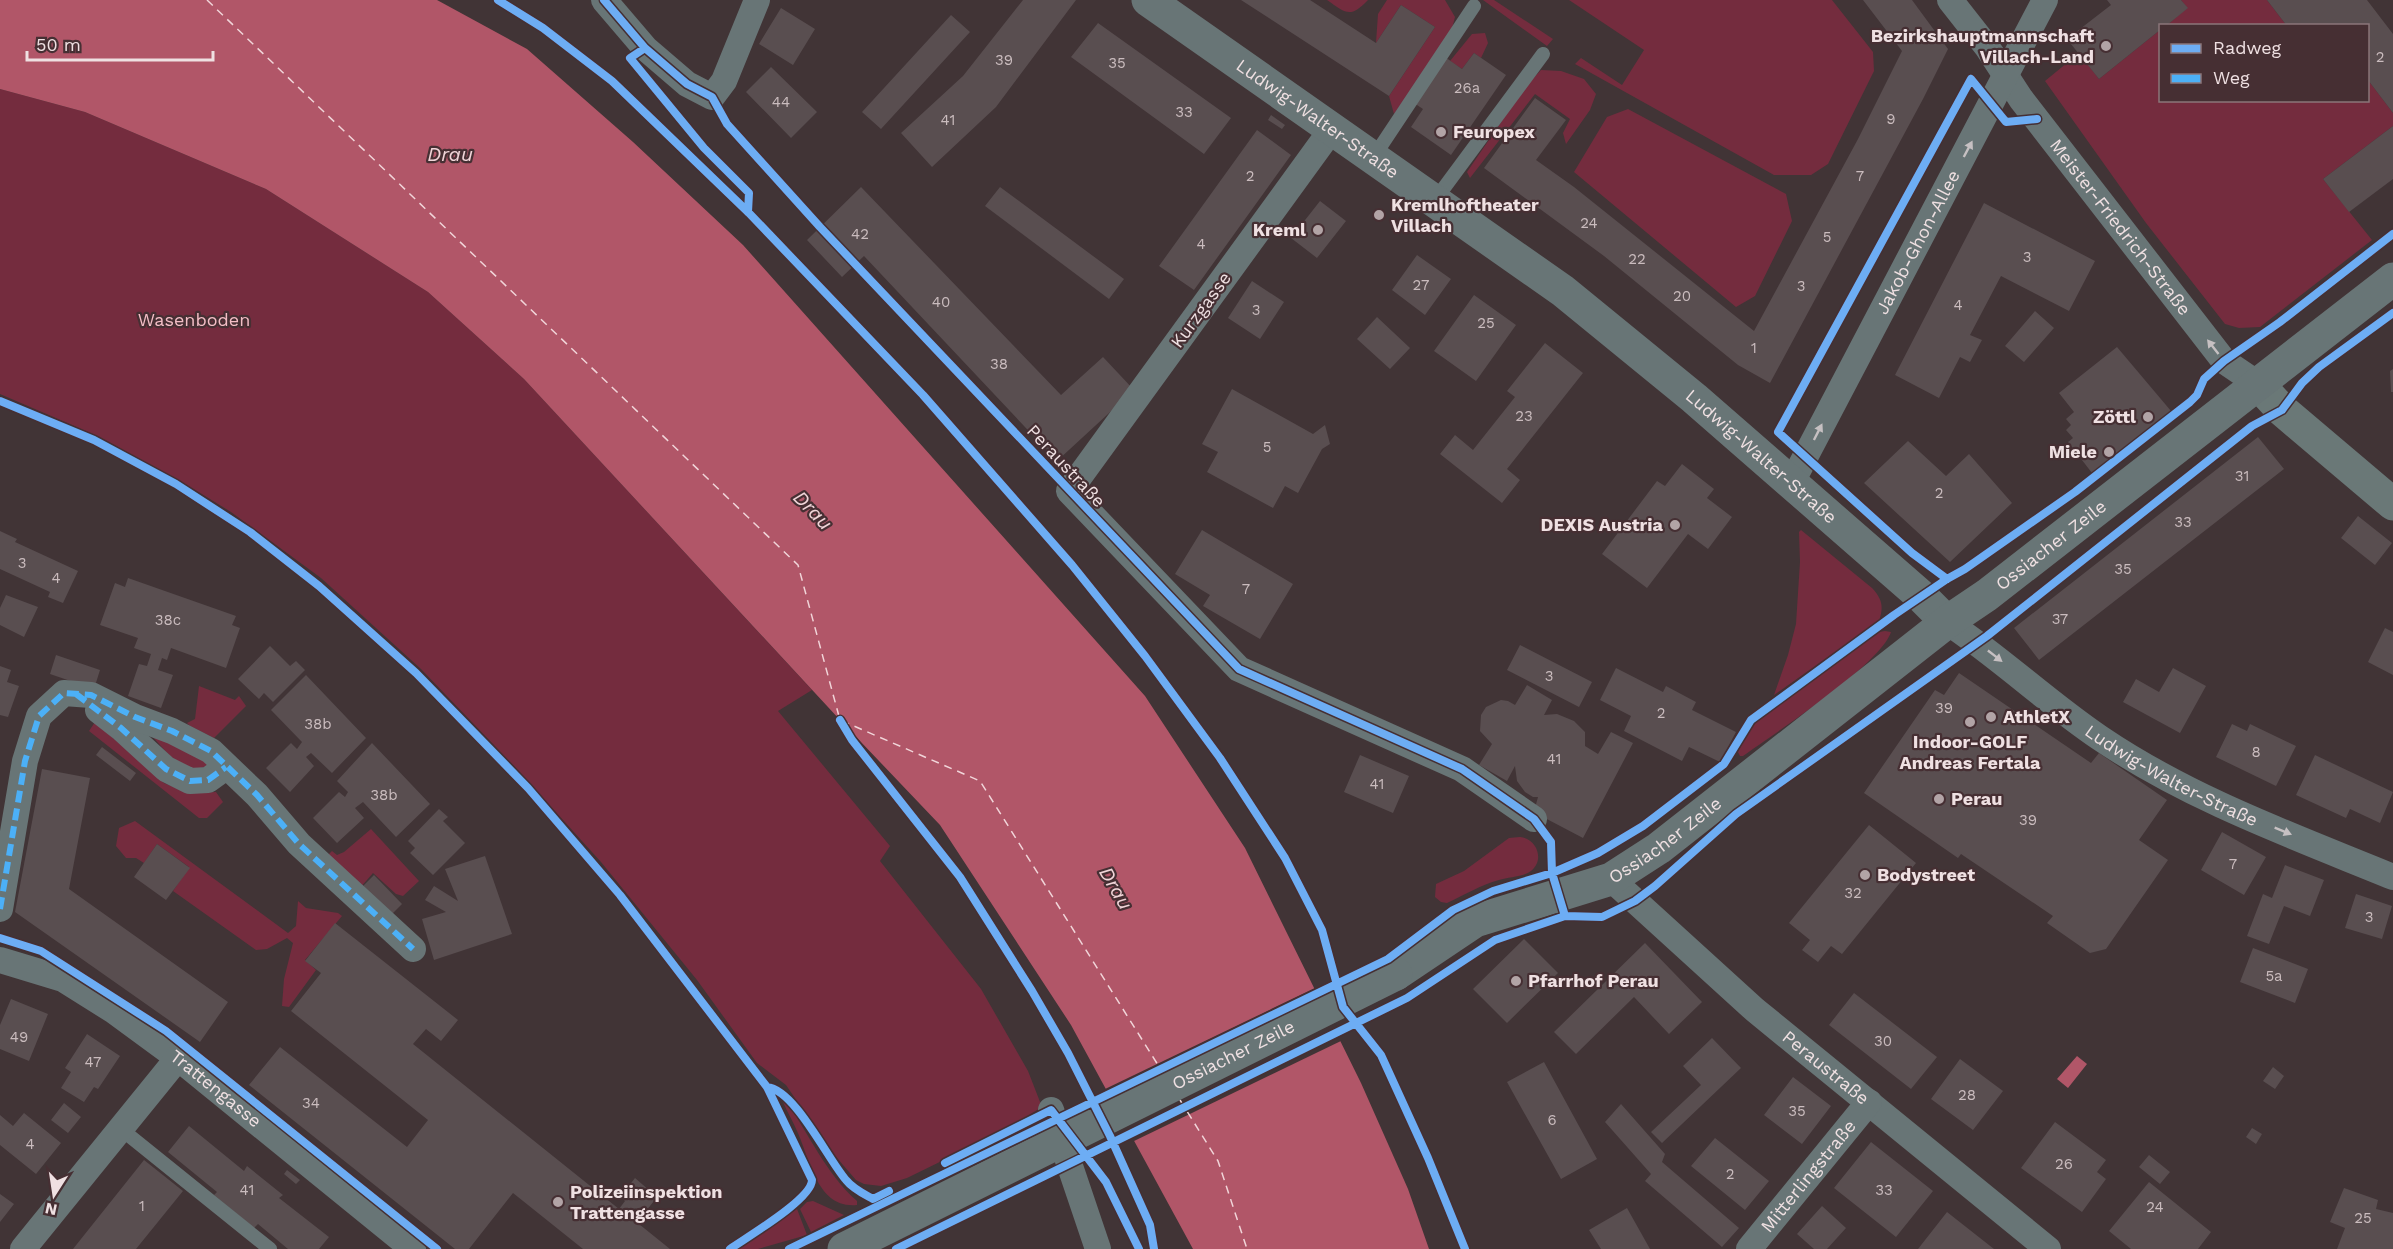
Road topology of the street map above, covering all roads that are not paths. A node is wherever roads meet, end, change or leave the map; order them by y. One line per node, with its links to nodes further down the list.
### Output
1 (604, 0): 2 (street)
2 (757, 0)
3 (1148, 0): 9 (main road, Ludwig-Walter-Straße)
4 (1950, 0): 8 (street, Meister-Friedrich-Straße)
5 (2045, 0): 8 (street, Jakob-Ghon-Allee)
6 (1474, 6): 10 (lane)
7 (1543, 54): 11 (lane)
8 (2005, 76): 13 (street, Meister-Friedrich-Straße, one-way to 8); 14 (street, Jakob-Ghon-Allee, one-way to 8)
9 (1332, 129): 10 (main road, Ludwig-Walter-Straße); 15 (street, Kurzgasse)
10 (1373, 158): 11 (main road, Ludwig-Walter-Straße)
11 (1435, 200): 14 (main road, Ludwig-Walter-Straße)
12 (2393, 279): 13 (main road, Ossiacher Zeile)
13 (2258, 384): 16 (main road); 17 (main road, Ossiacher Zeile)
14 (1791, 484): 17 (main road, Ludwig-Walter-Straße)
15 (1069, 491): 20 (street, Peraustraße)
16 (2393, 504)
17 (1947, 622): 21 (street, Ludwig-Walter-Straße, one-way to 21); 22 (main road, Ossiacher Zeile)
18 (76, 694): 19 (street); 19 (street); 23 (street)
19 (226, 767): 24 (street)
20 (1534, 819)
21 (2393, 877)
22 (1611, 879): 27 (street, Peraustraße); 33 (main road, Ossiacher Zeile, bridge)
23 (0, 909)
24 (412, 949)
25 (0, 960): 26 (street, Trattengasse)
26 (178, 1058): 29 (street); 32 (street, Trattengasse)
27 (1869, 1102): 35 (street, Mitterlingstraße); 36 (street, Peraustraße)
28 (1051, 1110): 34 (street)
29 (121, 1129): 30 (street); 31 (lane)
30 (24, 1249)
31 (270, 1249)
32 (413, 1249)
33 (844, 1249)
34 (1098, 1249)
35 (1749, 1249)
36 (2048, 1249)

